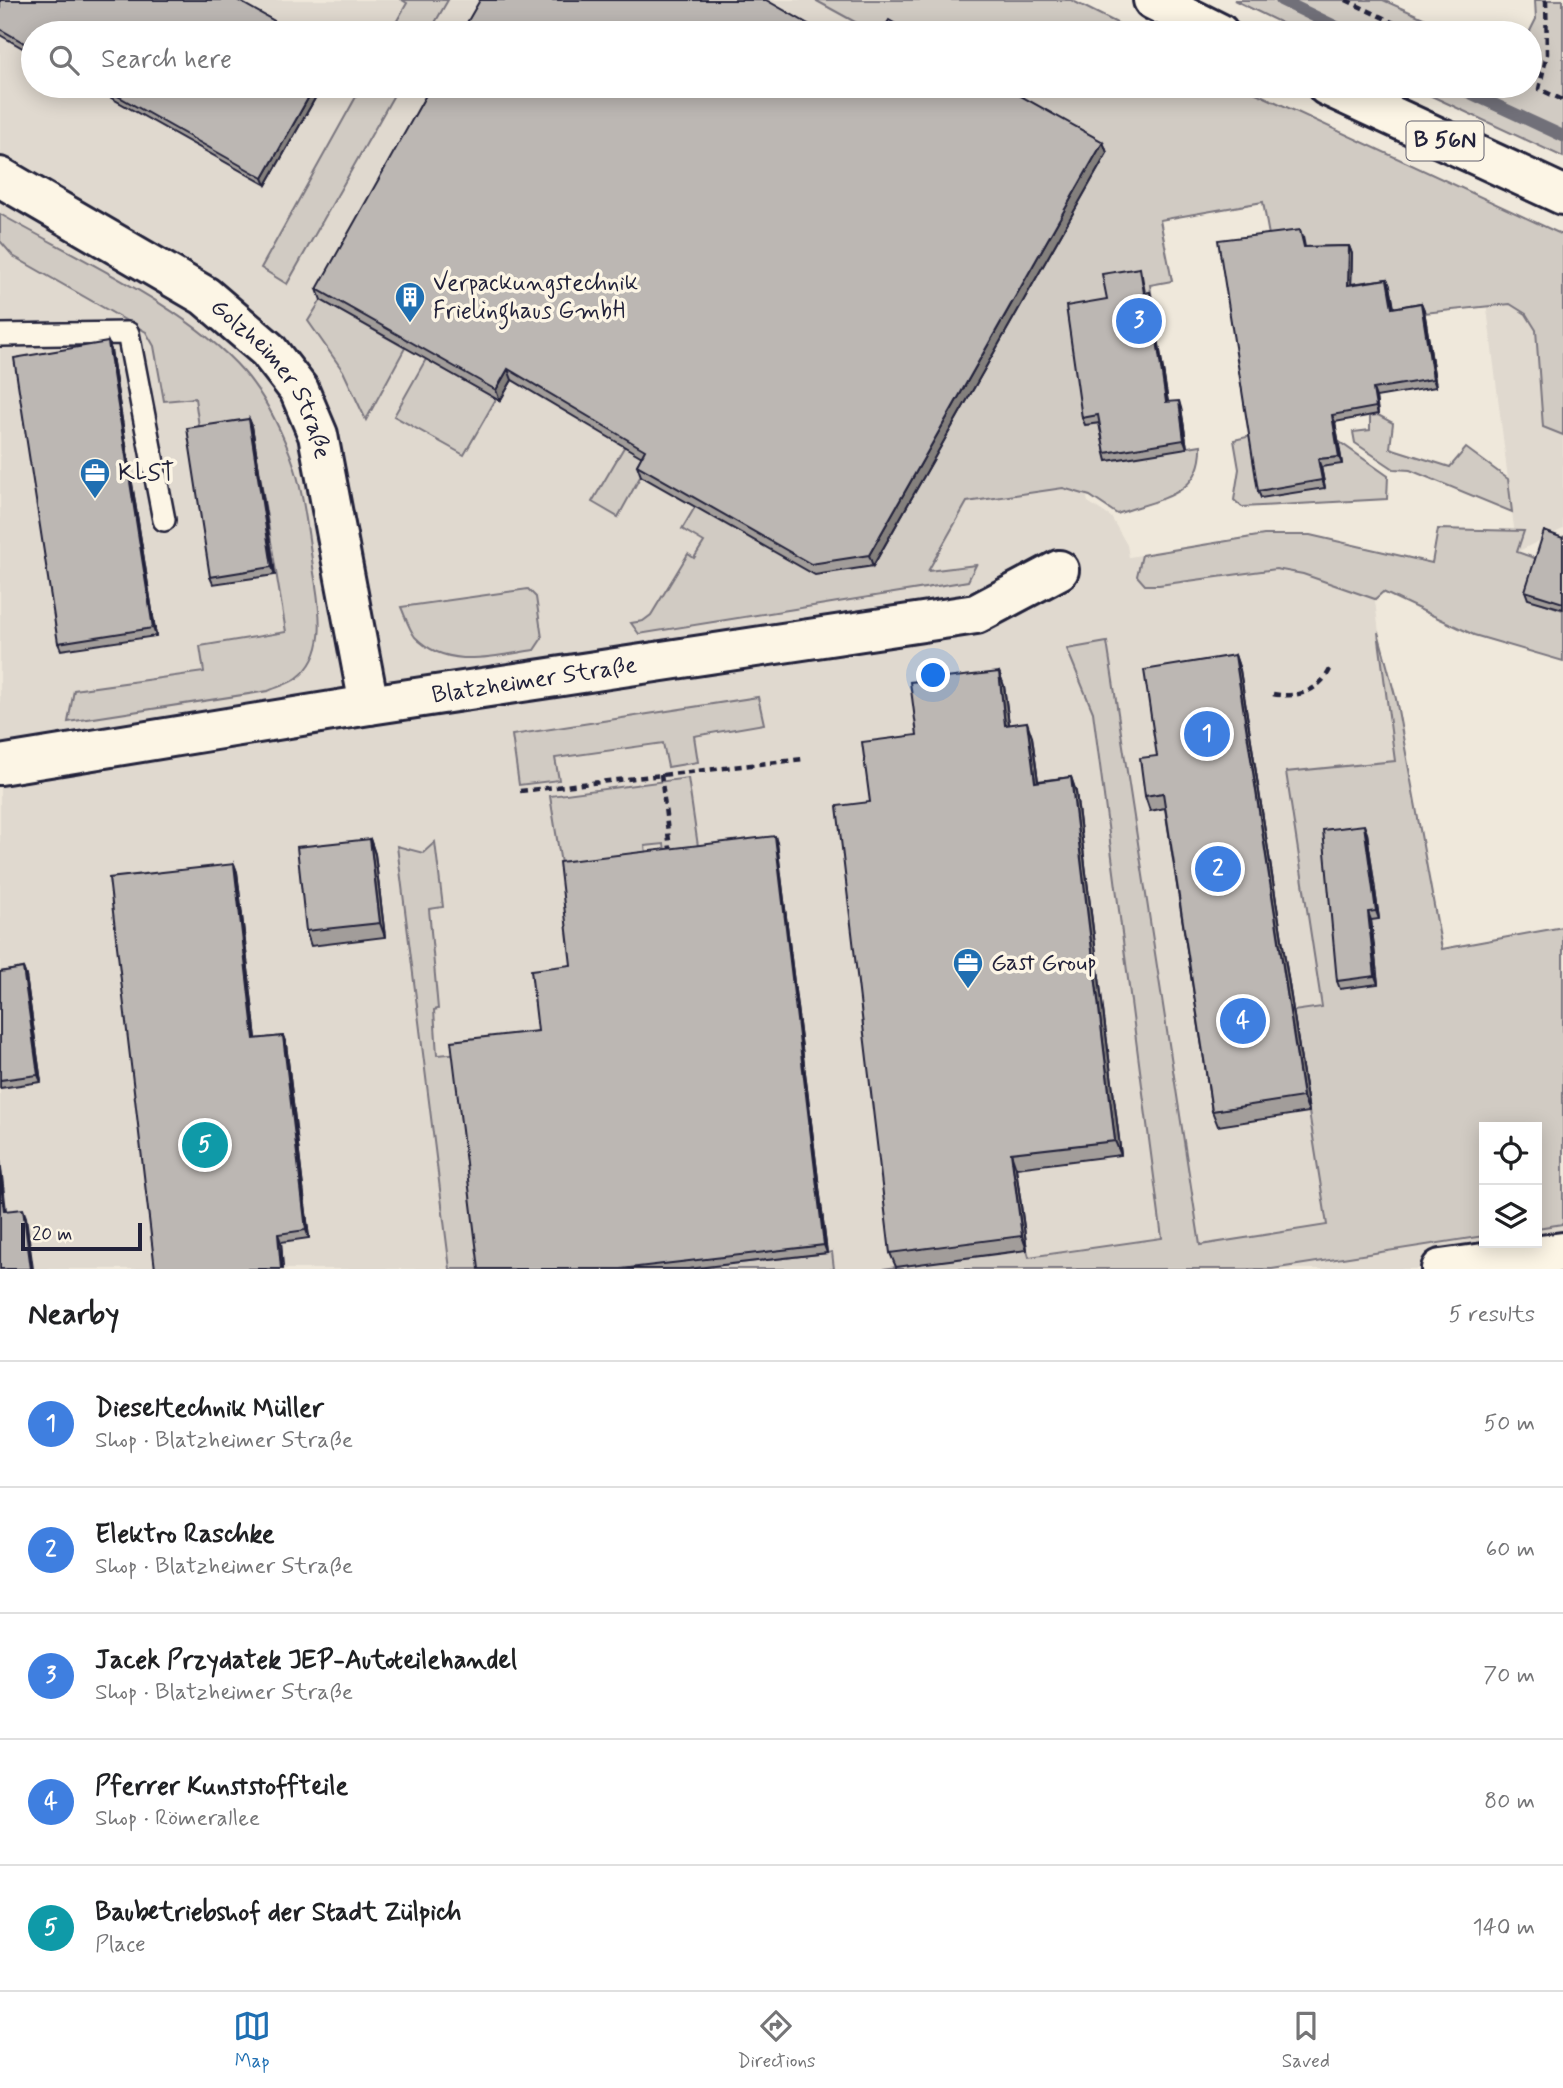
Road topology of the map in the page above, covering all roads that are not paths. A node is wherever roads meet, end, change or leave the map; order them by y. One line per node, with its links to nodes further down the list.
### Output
1 (1153, 0): 2 (street)
2 (1195, 21)
3 (1353, 98): 5 (street, B 56N)
4 (0, 177): 9 (street, Golzheimer Straße)
5 (1563, 195)
6 (0, 335): 7 (lane)
7 (164, 520)
8 (1059, 570): 9 (street, Blatzheimer Straße)
9 (369, 705): 10 (street, Blatzheimer Straße)
10 (0, 765)
11 (1563, 1252): 12 (street)
12 (1461, 1268)

